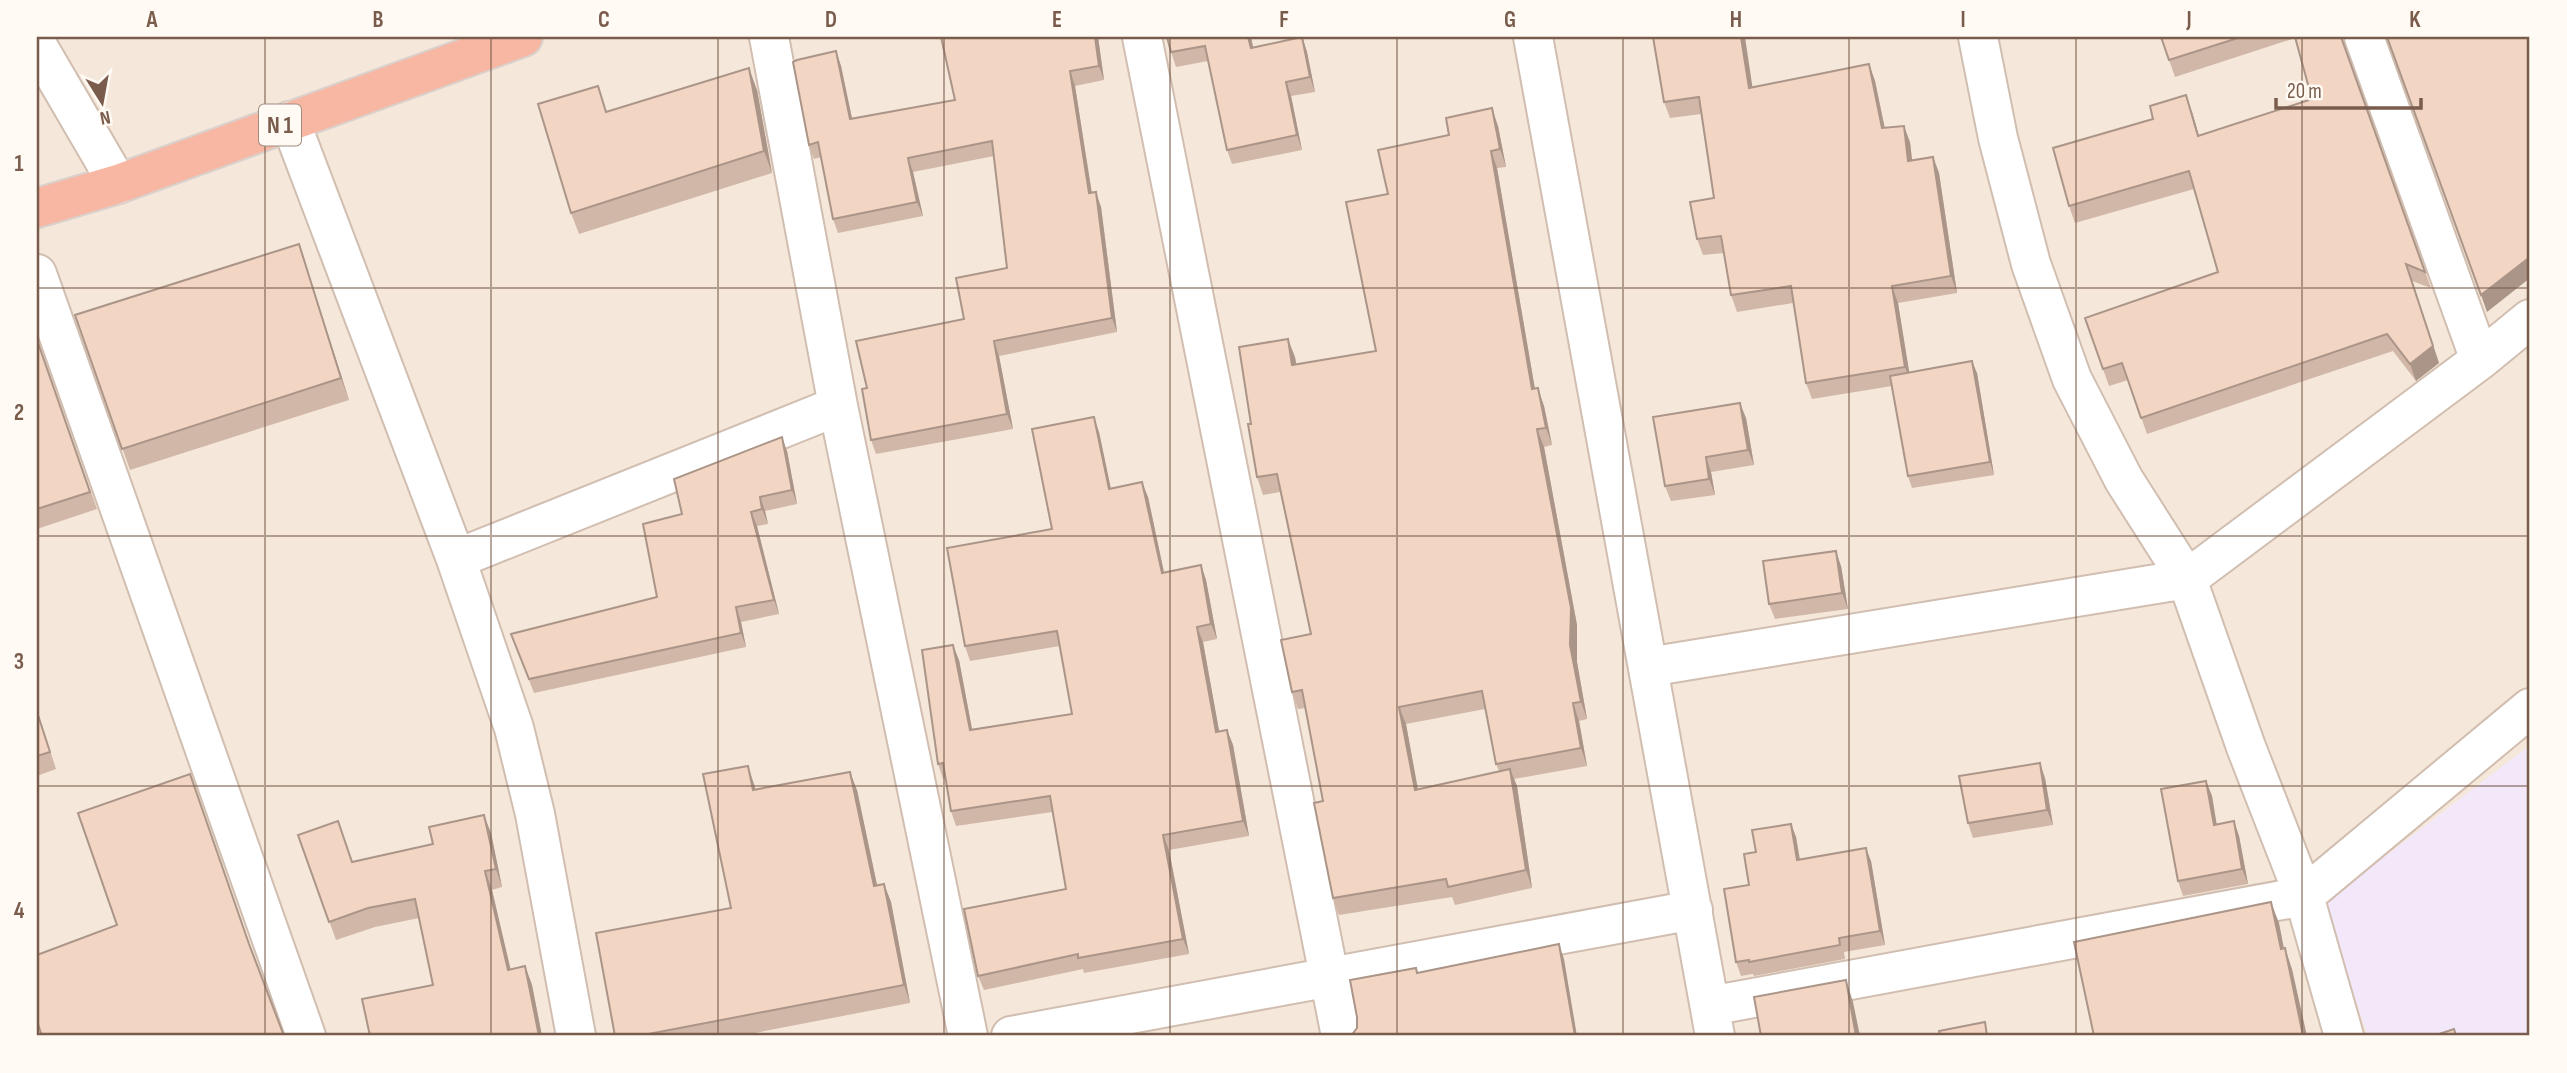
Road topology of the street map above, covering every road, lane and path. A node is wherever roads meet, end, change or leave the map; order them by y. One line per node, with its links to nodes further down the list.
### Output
1 (769, 37): 14 (street)
2 (1142, 37): 21 (street)
3 (1532, 37): 17 (street)
4 (1978, 37): 16 (street)
5 (2364, 37): 13 (street)
6 (498, 41): 8 (highway, N 1)
7 (37, 45): 9 (street)
8 (290, 121): 9 (highway, N 1); 15 (street)
9 (118, 184): 10 (highway, N 1)
10 (37, 208)
11 (37, 274): 23 (street)
12 (2530, 319): 13 (street)
13 (2480, 360): 16 (street)
14 (838, 406): 15 (street); 25 (street)
15 (456, 559): 24 (street)
16 (2187, 579): 17 (street); 19 (street)
17 (1648, 667): 20 (street)
18 (2530, 708): 19 (street)
19 (2304, 896): 22 (street); 28 (street)
20 (1693, 910): 21 (street); 22 (street)
21 (1331, 978): 26 (street); 27 (street)
22 (1712, 1021)
23 (306, 1036)
24 (576, 1036)
25 (968, 1036)
26 (1012, 1036)
27 (1341, 1036)
28 (2344, 1036)

